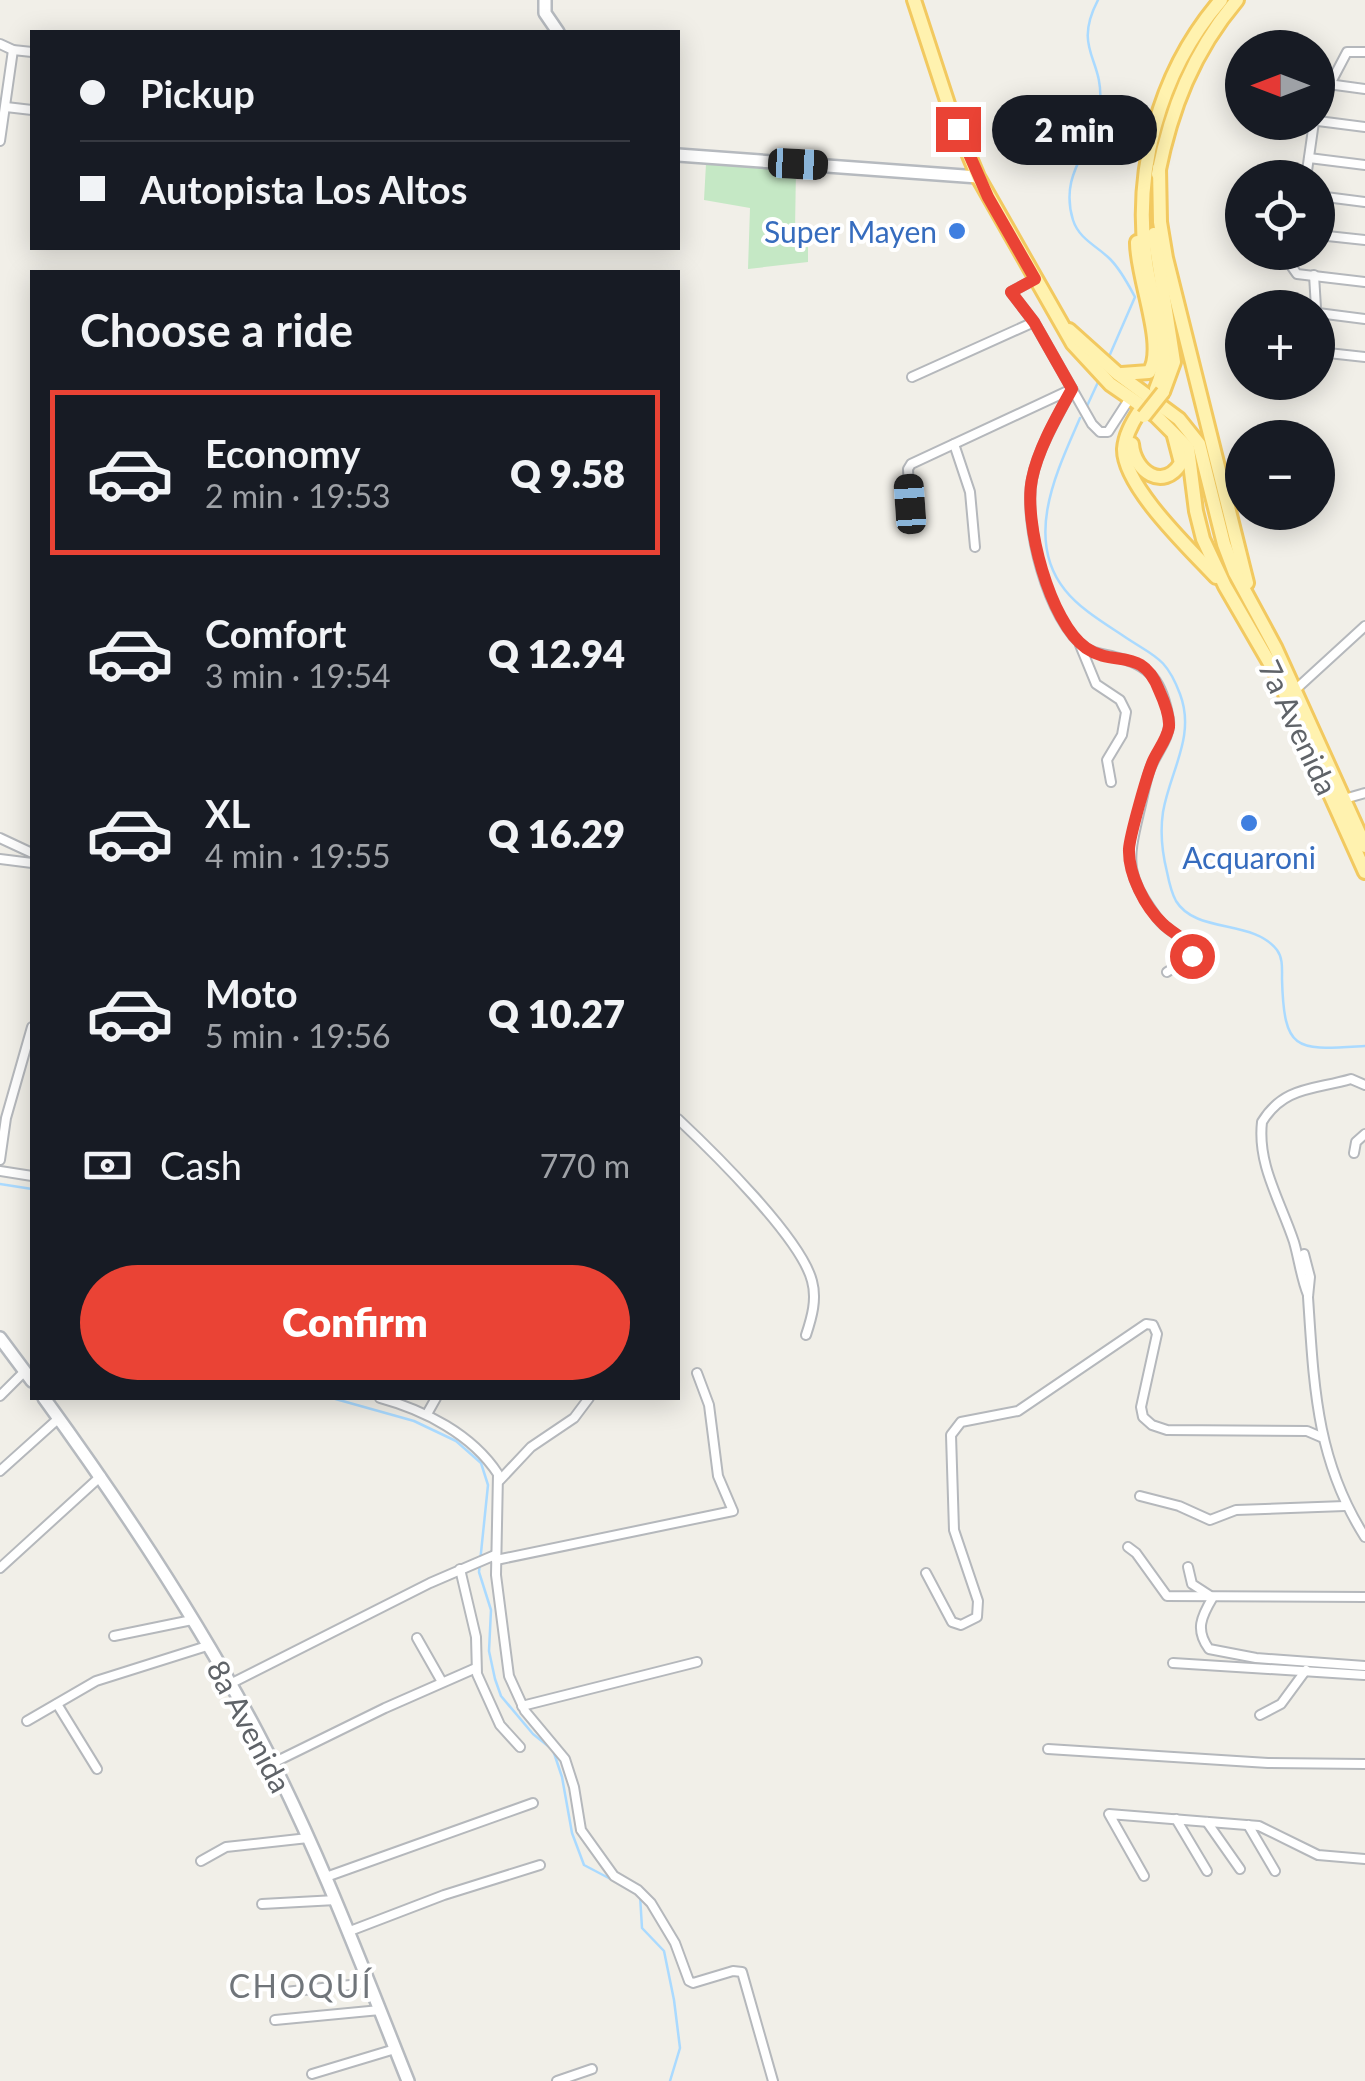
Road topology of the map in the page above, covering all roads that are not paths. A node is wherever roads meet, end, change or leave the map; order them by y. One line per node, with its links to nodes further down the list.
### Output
1 (545, 0): 5 (street)
2 (914, 0): 24 (main road)
3 (1221, 0): 23 (main road)
4 (1237, 0): 22 (main road)
5 (557, 30)
6 (0, 44): 7 (street)
7 (13, 50): 8 (street); 13 (street)
8 (30, 52)
9 (1365, 52): 10 (street)
10 (1335, 72)
11 (1335, 85): 12 (street)
12 (1365, 89)
13 (6, 107): 14 (street); 18 (street)
14 (30, 110)
15 (1335, 124): 16 (street)
16 (1365, 127)
17 (1312, 140): 20 (street)
18 (0, 141)
19 (680, 156): 24 (street)
20 (1309, 158): 21 (street)
21 (1365, 164)
22 (1159, 168): 42 (main road); 50 (main road)
23 (1144, 175): 40 (main road); 42 (main road)
24 (978, 177): 31 (main road)
25 (1335, 198): 26 (street)
26 (1365, 202)
27 (1335, 237): 28 (street)
28 (1365, 240)
29 (1293, 270): 30 (street)
30 (1314, 276): 32 (street); 33 (street)
31 (1035, 279): 36 (street); 40 (main road)
32 (1365, 282)
33 (1315, 290)
34 (1335, 313): 35 (street)
35 (1365, 319)
36 (1034, 322): 39 (street); 41 (street)
37 (1335, 354): 38 (street)
38 (1365, 357)
39 (912, 376)
40 (1115, 377): 43 (main road); 50 (main road)
41 (1072, 389): 43 (street); 46 (street); 52 (street)
42 (1159, 391): 44 (main road, bridge)
43 (1130, 398): 45 (main road)
44 (1142, 414): 45 (main road); 49 (main road)
45 (1171, 429): 49 (main road)
46 (954, 444): 47 (street); 48 (street)
47 (906, 511)
48 (976, 547)
49 (1225, 586): 53 (main road, 7a Avenida)
50 (1254, 605): 53 (main road, 7a Avenida)
51 (1365, 626): 53 (street)
52 (1079, 643): 54 (street); 63 (street)
53 (1290, 693): 56 (main road, 7a Avenida); 62 (main road, 7a Avenida)
54 (1111, 782)
55 (1365, 793): 56 (street)
56 (1344, 799): 58 (main road, 7a Avenida)
57 (0, 838): 59 (street)
58 (1365, 846)
59 (30, 852)
60 (0, 859): 61 (street)
61 (30, 864)
62 (1365, 872)
63 (1166, 972)
64 (30, 1034): 69 (street)
65 (1365, 1085): 73 (street)
66 (680, 1121): 74 (street)
67 (1365, 1134): 68 (street)
68 (1354, 1153)
69 (0, 1160)
70 (0, 1171): 71 (street)
71 (30, 1176)
72 (1304, 1254): 73 (street)
73 (1308, 1294): 85 (street)
74 (806, 1334)
75 (0, 1338): 77 (street)
76 (697, 1372): 93 (street)
77 (29, 1376): 78 (street)
78 (0, 1396)
79 (46, 1400): 84 (street, 8a Avenida)
80 (386, 1400): 83 (street)
81 (435, 1400): 83 (street)
82 (588, 1400): 88 (street)
83 (427, 1414): 88 (street)
84 (59, 1418): 86 (street); 87 (street, 8a Avenida)
85 (1321, 1437): 90 (street); 97 (street)
86 (0, 1470)
87 (101, 1476): 95 (street); 100 (street, 8a Avenida)
88 (500, 1480): 93 (street)
89 (1140, 1496): 90 (street)
90 (1346, 1506): 91 (street)
91 (1365, 1537)
92 (1128, 1548): 98 (street)
93 (492, 1559): 96 (street); 113 (street)
94 (1188, 1567): 98 (street)
95 (0, 1568)
96 (463, 1568): 107 (street); 111 (street)
97 (926, 1573)
98 (1213, 1597): 99 (street); 106 (street)
99 (1365, 1598)
100 (192, 1620): 101 (street); 103 (street, 8a Avenida)
101 (114, 1636)
102 (417, 1638): 110 (street)
103 (207, 1646): 111 (street, 8a Avenida); 112 (street)
104 (697, 1662): 113 (street)
105 (1174, 1663): 108 (street)
106 (1365, 1666)
107 (476, 1668): 110 (street); 116 (street)
108 (1306, 1670): 109 (street); 114 (street)
109 (1365, 1677)
110 (442, 1682): 118 (street)
111 (230, 1684): 118 (street, 8a Avenida)
112 (57, 1704): 115 (street); 120 (street)
113 (522, 1706): 146 (street)
114 (1260, 1715)
115 (27, 1721)
116 (520, 1747)
117 (1048, 1749): 119 (street)
118 (273, 1763): 125 (street, 8a Avenida)
119 (1365, 1764)
120 (97, 1769)
121 (533, 1804): 133 (street)
122 (1176, 1819): 123 (street); 130 (street); 132 (street)
123 (1208, 1822): 124 (street); 129 (street)
124 (1248, 1825): 126 (street); 131 (street)
125 (308, 1838): 127 (street); 133 (street, 8a Avenida)
126 (1365, 1859)
127 (201, 1861)
128 (540, 1865): 136 (street)
129 (1240, 1869)
130 (1207, 1870)
131 (1275, 1871)
132 (1144, 1876)
133 (326, 1877): 134 (street, 8a Avenida)
134 (336, 1900): 135 (street); 136 (street, 8a Avenida)
135 (262, 1904)
136 (350, 1931): 137 (street, 8a Avenida)
137 (369, 1982): 138 (street); 139 (street, 8a Avenida)
138 (286, 1992)
139 (380, 2010): 140 (street); 141 (street, 8a Avenida)
140 (275, 2020)
141 (395, 2049): 143 (street); 144 (street, 8a Avenida)
142 (592, 2069): 145 (street)
143 (312, 2074)
144 (408, 2081)
145 (557, 2081)
146 (774, 2081)

